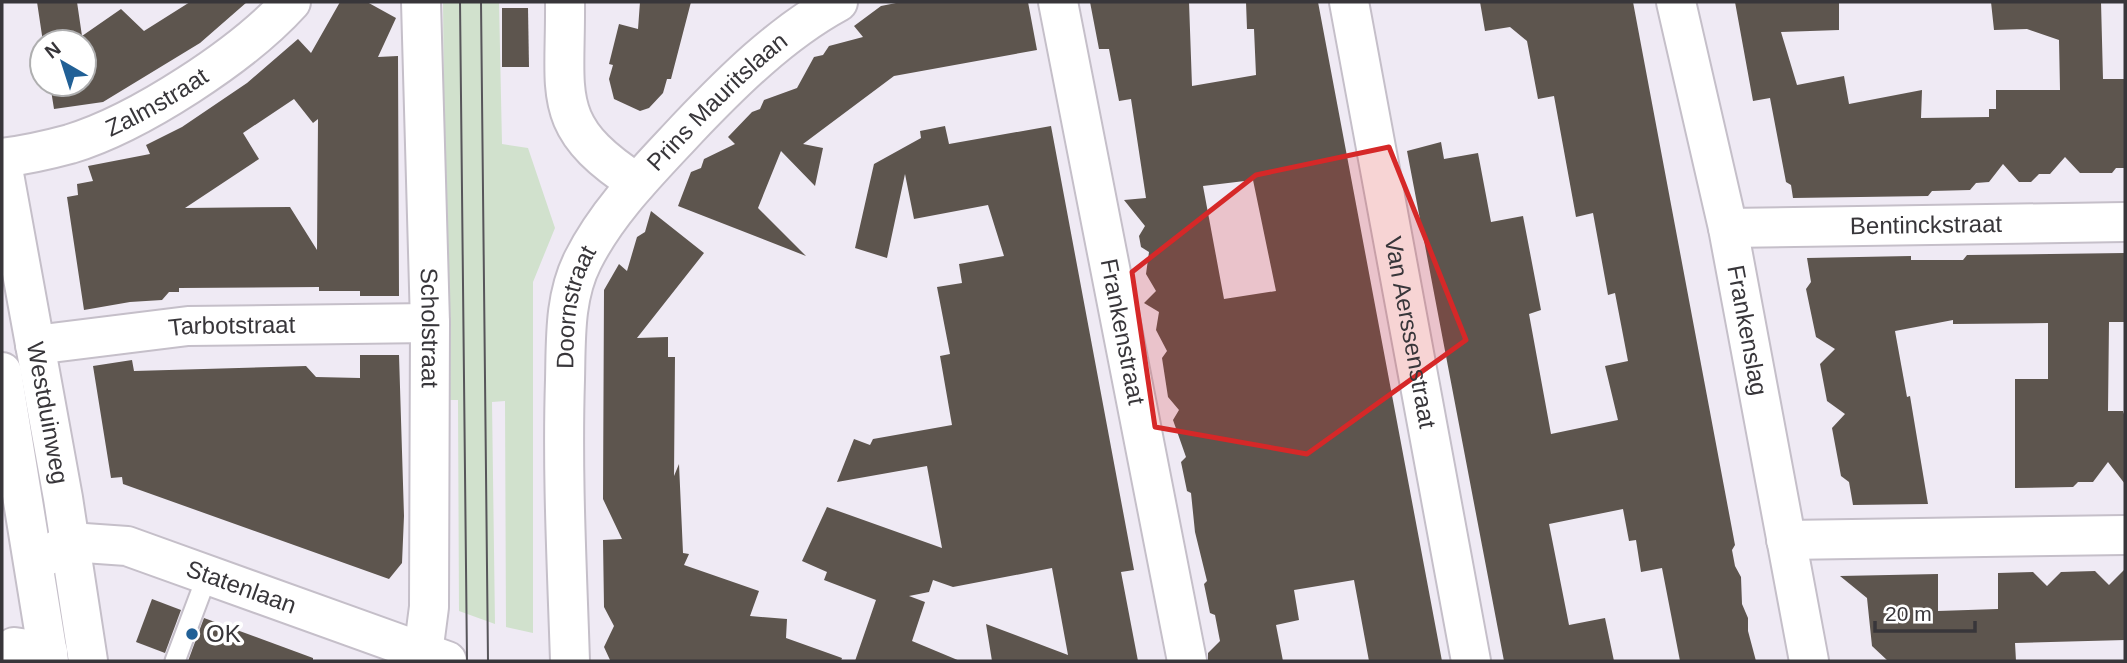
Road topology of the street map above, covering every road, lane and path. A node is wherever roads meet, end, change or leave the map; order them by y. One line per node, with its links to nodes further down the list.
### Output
1 (291, 2): 8 (street, Zalmstraat)
2 (421, 2): 12 (street, Scholstraat)
3 (565, 2): 9 (street)
4 (838, 2): 9 (street, Prins Mauritslaan)
5 (1058, 2): 25 (street, Frankenstraat)
6 (1349, 2): 26 (street, Van Aerssenstraat)
7 (1676, 2): 11 (street, Frankenslag)
8 (2, 161): 13 (street, Westduinweg)
9 (637, 183): 24 (street, Doornstraat)
10 (2125, 222): 11 (street, Bentinckstraat)
11 (1728, 228): 16 (street, Frankenslag)
12 (430, 323): 13 (street, Tarbotstraat); 21 (street, Scholstraat)
13 (47, 343): 17 (street, Westduinweg)
14 (2, 372): 18 (street, Westduinweg)
15 (2125, 535): 16 (street)
16 (1786, 540): 27 (street, Frankenslag)
17 (69, 542): 18 (street); 19 (street, Statenlaan); 22 (street, Westduinweg)
18 (34, 563): 20 (street, Westduinweg)
19 (207, 576): 21 (street, Statenlaan); 23 (lane)
20 (43, 655)
21 (431, 659)
22 (88, 661)
23 (175, 661)
24 (570, 661)
25 (1186, 661)
26 (1471, 661)
27 (1809, 661)

